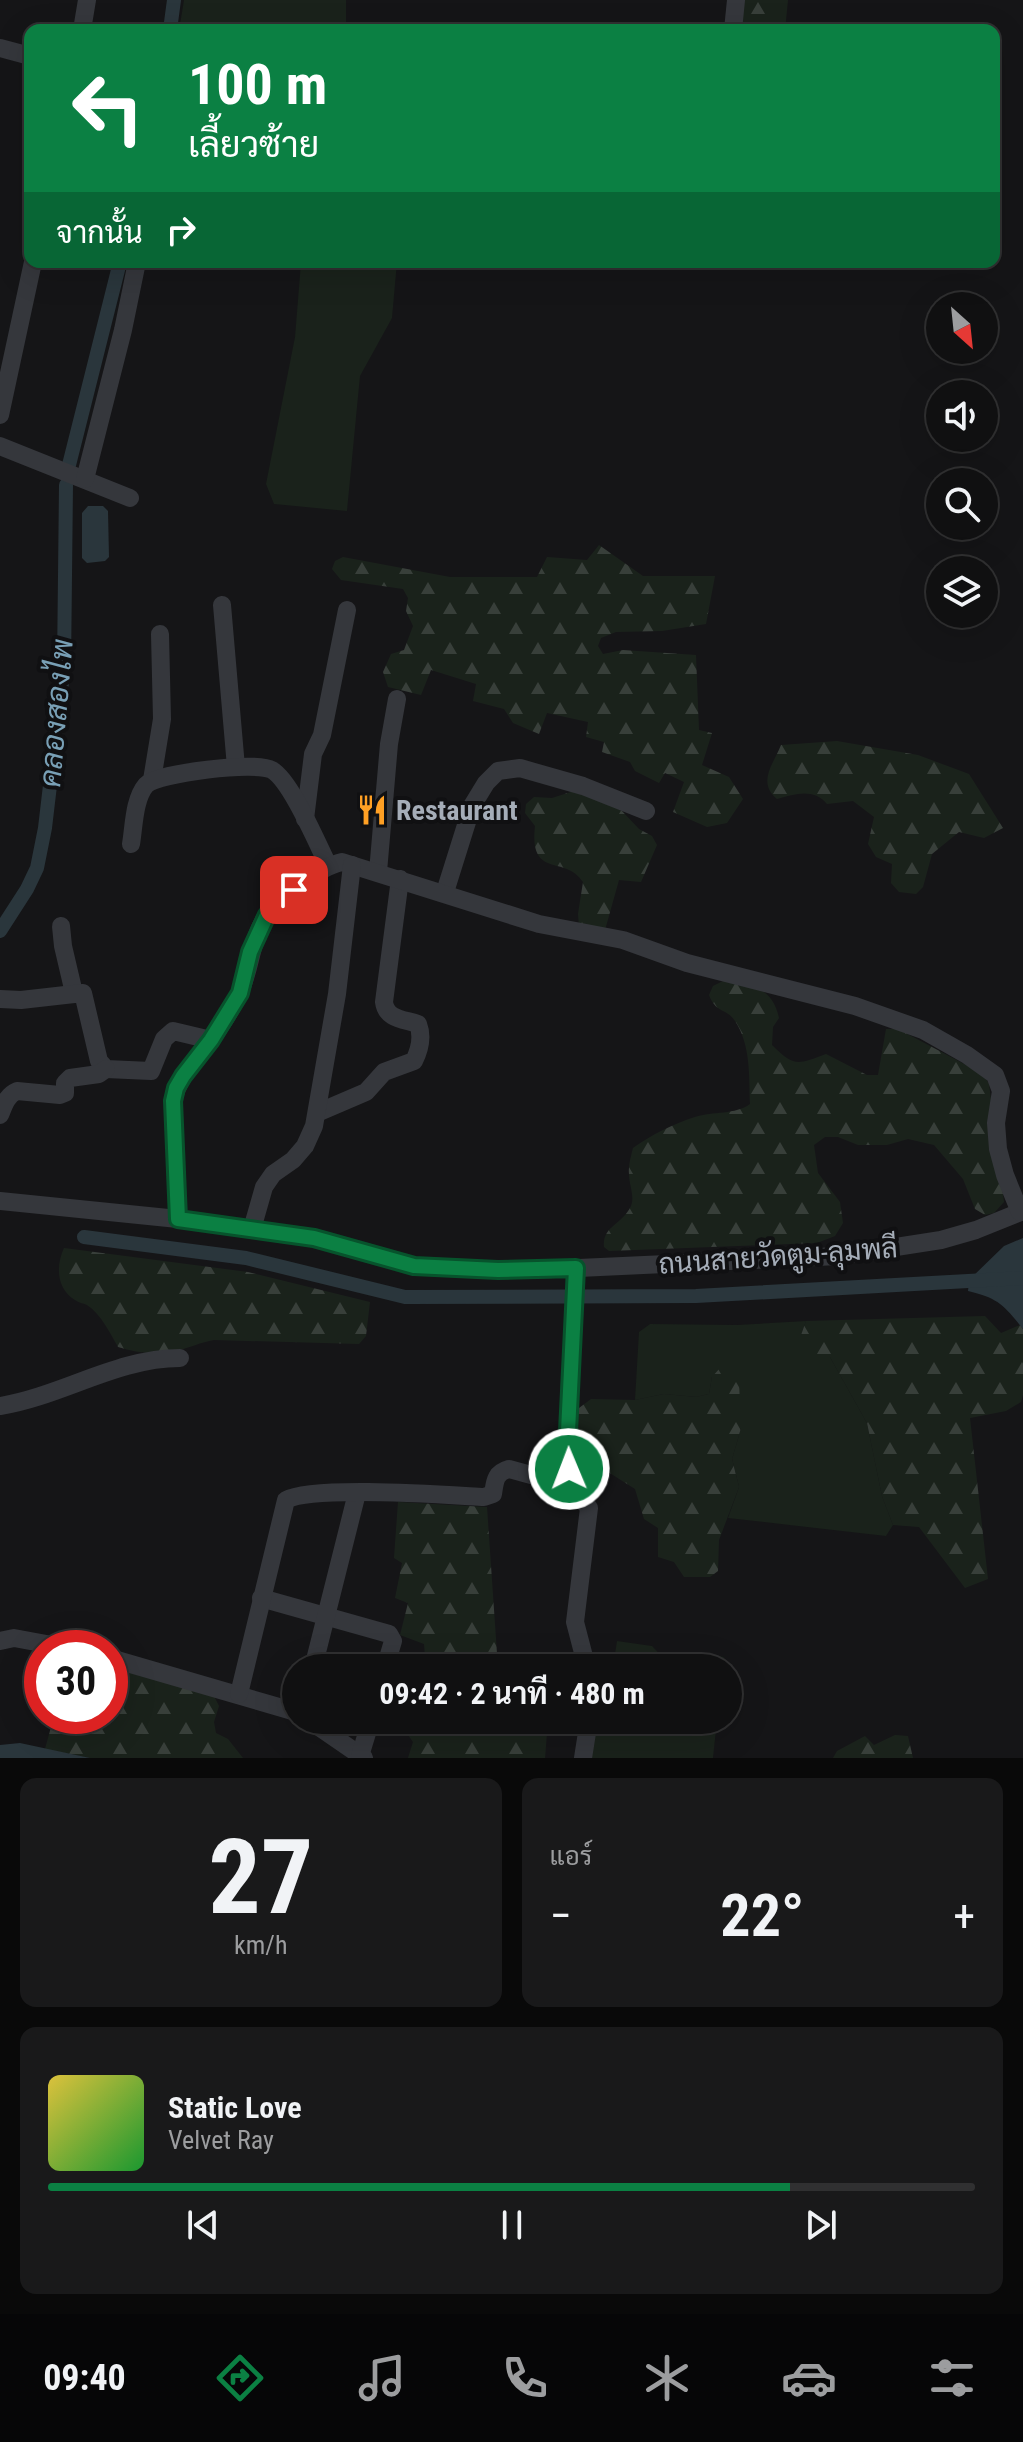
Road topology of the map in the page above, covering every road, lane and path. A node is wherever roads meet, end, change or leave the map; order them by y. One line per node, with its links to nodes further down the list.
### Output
1 (87, 0): 3 (street)
2 (736, 0): 4 (street)
3 (83, 24)
4 (734, 24)
5 (0, 48): 6 (street)
6 (24, 54)
7 (32, 268): 9 (street)
8 (136, 268): 11 (street)
9 (0, 415)
10 (0, 446): 11 (street)
11 (85, 479): 12 (street)
12 (130, 498)
13 (222, 605): 17 (street)
14 (347, 610): 20 (street)
15 (160, 634): 18 (street)
16 (397, 699): 24 (street)
17 (236, 767): 18 (street); 20 (street)
18 (152, 780): 21 (street)
19 (646, 811): 26 (street)
20 (305, 819): 22 (street)
21 (131, 844)
22 (328, 865): 23 (street); 30 (street)
23 (352, 865): 24 (street); 32 (street)
24 (378, 872): 25 (street)
25 (400, 879): 26 (street); 32 (street)
26 (445, 892): 35 (street)
27 (61, 926): 28 (street)
28 (74, 993): 29 (street); 31 (street)
29 (0, 999)
30 (211, 1040): 31 (street); 36 (street)
31 (106, 1069): 33 (street)
32 (317, 1113): 37 (street)
33 (0, 1115)
34 (0, 1201): 36 (street, ถนนสายวัดตูม-ลุมพลี)
35 (1022, 1212): 38 (street, ถนนสายวัดตูม-ลุมพลี)
36 (178, 1219): 37 (street, ถนนสายวัดตูม-ลุมพลี)
37 (252, 1229): 38 (street, ถนนสายวัดตูม-ลุมพลี)
38 (576, 1273): 41 (street)
39 (180, 1358): 40 (street)
40 (0, 1406)
41 (571, 1486): 42 (street); 49 (street)
42 (357, 1493): 43 (street); 44 (street)
43 (261, 1598): 44 (street); 51 (street)
44 (327, 1615): 47 (street); 48 (street)
45 (24, 1640): 46 (street)
46 (0, 1641)
47 (317, 1654)
48 (388, 1654)
49 (583, 1654)
50 (128, 1663): 51 (street)
51 (239, 1694): 52 (street)
52 (282, 1708)
53 (329, 1734): 56 (street)
54 (368, 1734): 56 (street)
55 (587, 1734): 57 (street)
56 (362, 1757)
57 (583, 1758)

